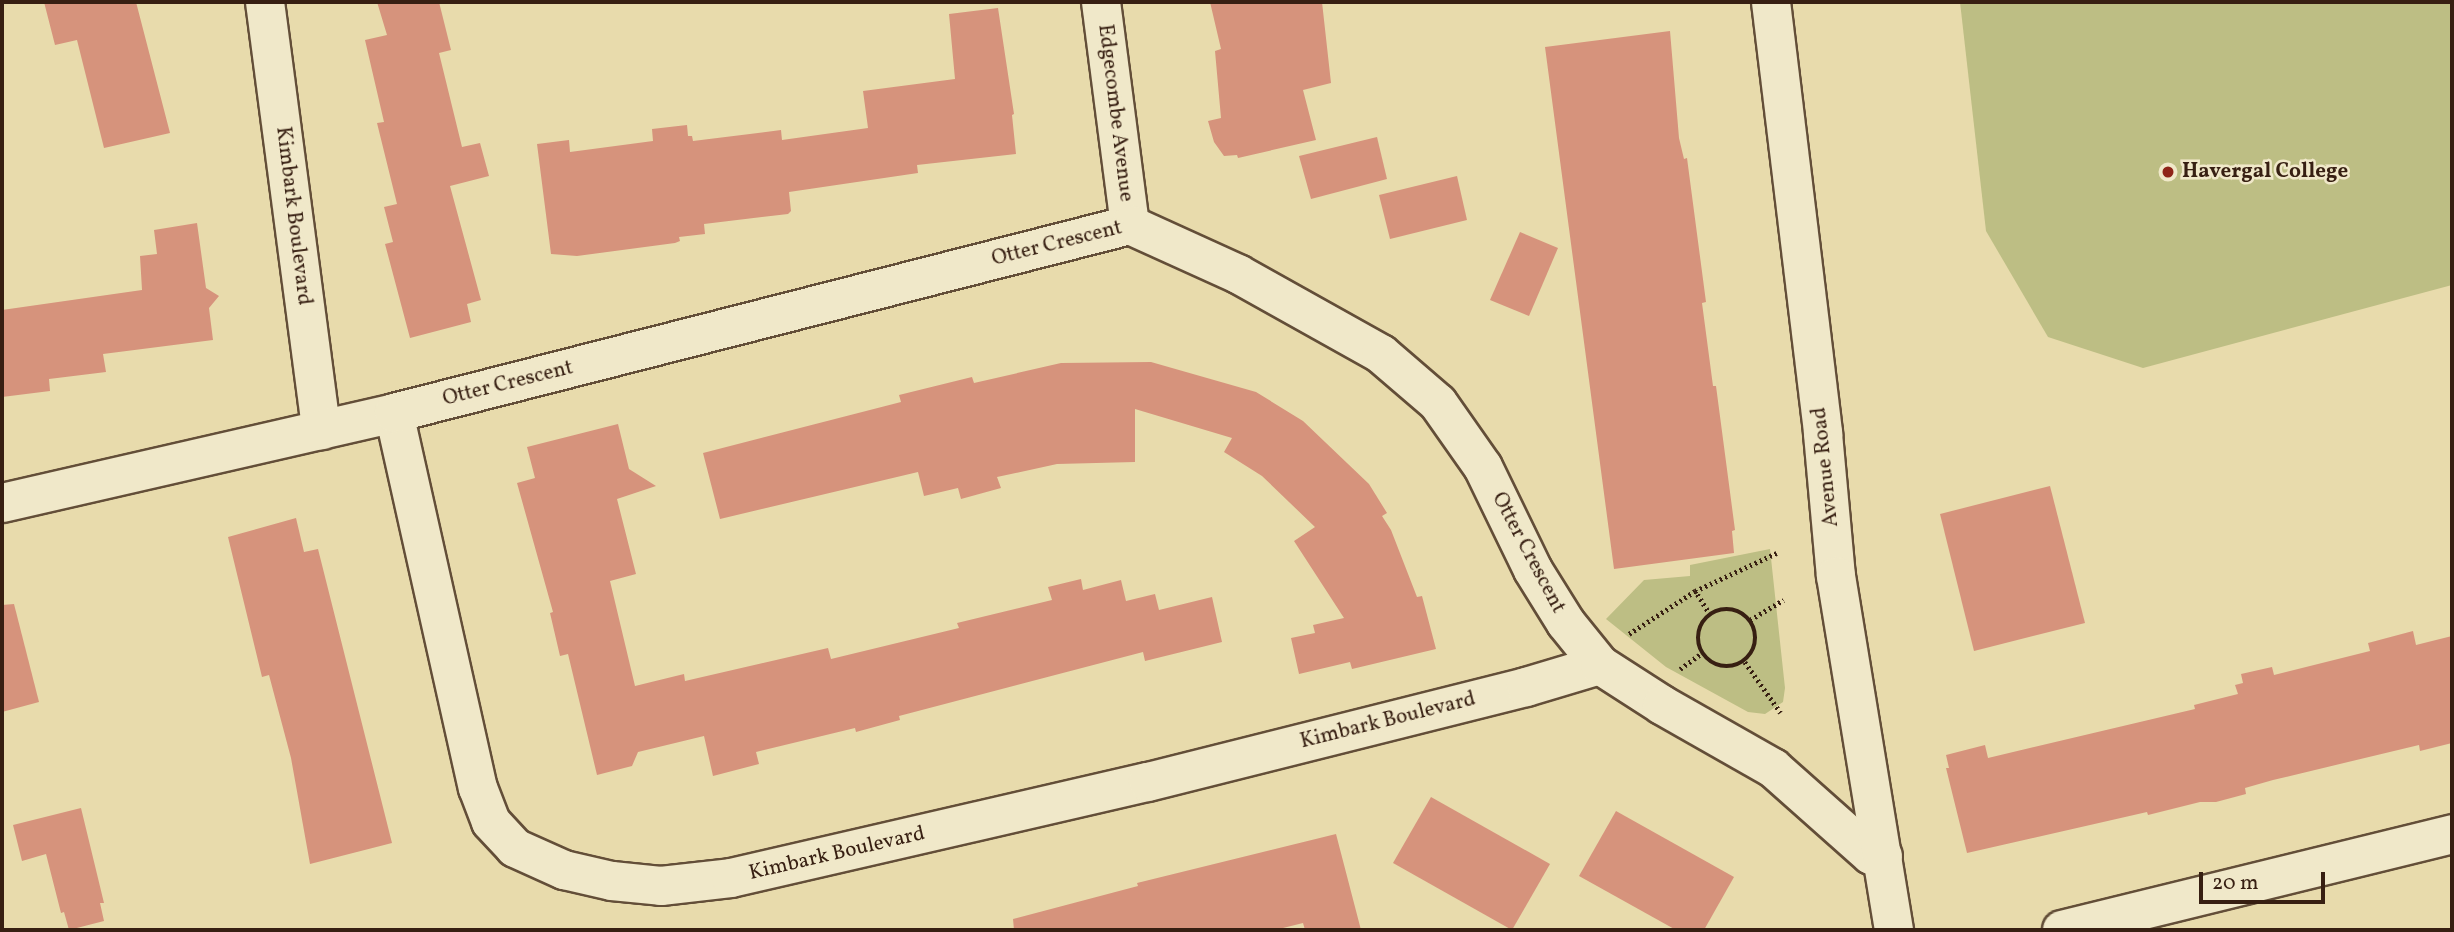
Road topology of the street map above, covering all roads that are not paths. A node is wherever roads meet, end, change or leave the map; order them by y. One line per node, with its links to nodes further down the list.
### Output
1 (265, 2): 6 (street, Kimbark Boulevard)
2 (1101, 2): 4 (street, Edgecombe Avenue)
3 (1771, 2): 10 (street, Avenue Road)
4 (1130, 225): 5 (street, Otter Crescent); 8 (street, Otter Crescent)
5 (394, 414): 6 (street, Otter Crescent); 8 (street, Kimbark Boulevard)
6 (321, 430): 7 (street, Otter Crescent)
7 (2, 503)
8 (1610, 652): 10 (street, Otter Crescent)
9 (2452, 834): 12 (street)
10 (1883, 856): 11 (street, Avenue Road)
11 (1894, 930)
12 (2062, 930)

